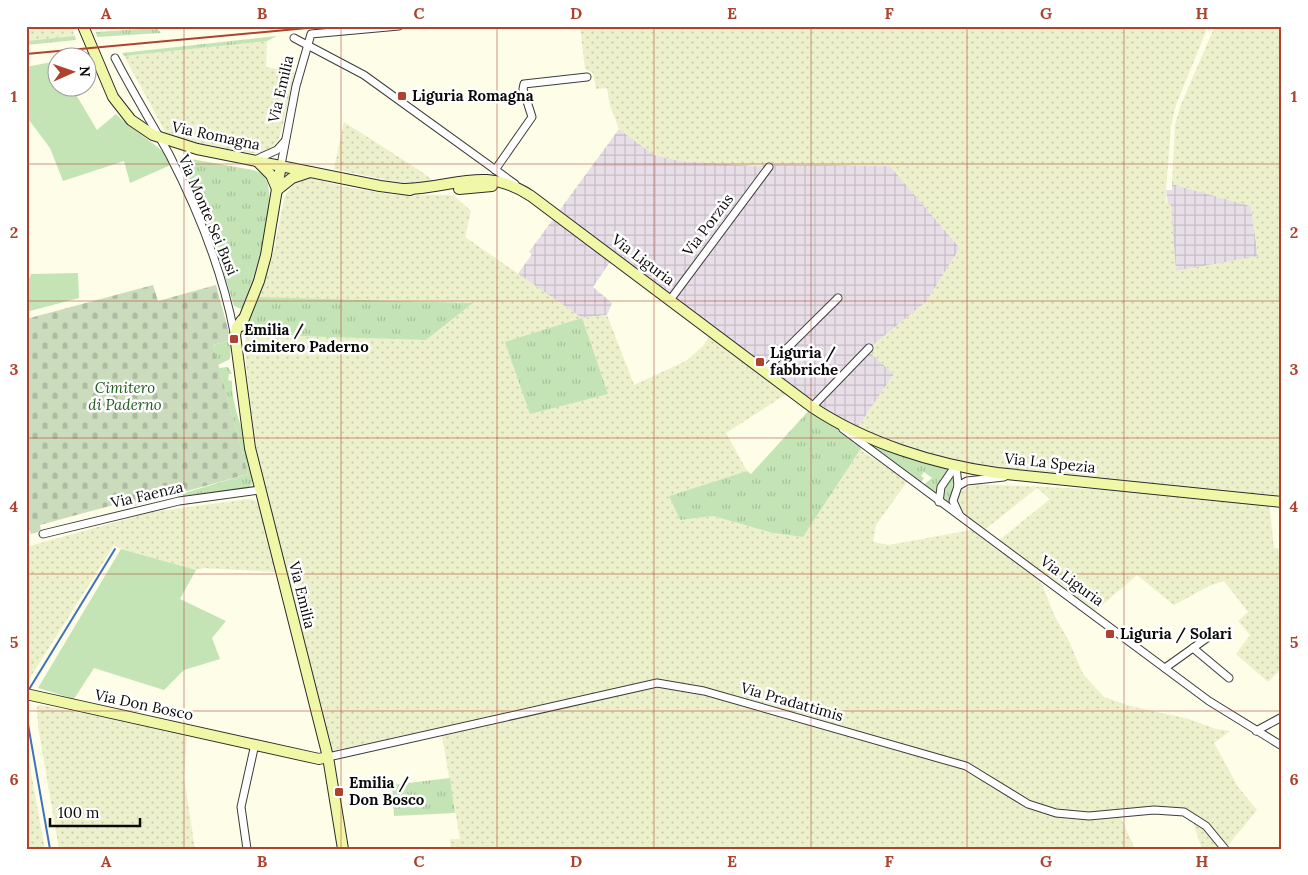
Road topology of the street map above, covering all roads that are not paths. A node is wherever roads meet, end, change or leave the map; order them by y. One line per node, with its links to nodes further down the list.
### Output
1 (82, 26): 7 (main road, Via Romagna)
2 (399, 26): 4 (street)
3 (294, 38): 4 (street)
4 (307, 45): 8 (street, Via Emilia); 10 (street)
5 (116, 58): 7 (street, Via Monte Sei Busi)
6 (587, 77): 13 (street)
7 (159, 138): 9 (main road, Via Romagna); 21 (street, Via Monte Sei Busi)
8 (285, 140): 9 (street, Via Emilia); 11 (street, Via Emilia)
9 (255, 160): 11 (main road, Via Romagna); 16 (main road)
10 (482, 161): 13 (street); 15 (street)
11 (281, 165): 14 (main road, Via Romagna); 16 (main road, Via Emilia)
12 (769, 167): 19 (street, Via Porzùs)
13 (495, 170): 15 (street)
14 (314, 172): 15 (main road, Via Romagna); 16 (main road)
15 (496, 181): 17 (main road, Via Romagna)
16 (277, 190): 20 (main road, Via Emilia)
17 (523, 190): 19 (main road, Via Liguria)
18 (838, 298): 24 (street)
19 (670, 300): 24 (main road, Via Liguria)
20 (242, 320): 21 (main road, Via Emilia); 23 (main road, Via Emilia)
21 (235, 335): 23 (main road, Via Emilia)
22 (869, 348): 25 (street)
23 (238, 349): 30 (main road, Via Emilia)
24 (764, 370): 25 (main road, Via Liguria)
25 (812, 407): 26 (main road, Via Liguria)
26 (824, 415): 27 (main road, Via La Spezia); 31 (street, Via Liguria)
27 (956, 465): 28 (main road, Via La Spezia); 29 (street); 31 (street)
28 (1015, 475): 29 (street); 32 (main road, Via La Spezia)
29 (958, 486): 33 (street)
30 (259, 490): 34 (street, Via Faenza); 44 (main road, Via Emilia)
31 (939, 502): 33 (street, Via Liguria)
32 (1282, 502)
33 (962, 518): 37 (street, Via Liguria)
34 (43, 534)
35 (1207, 638): 36 (street)
36 (1193, 648): 37 (street); 38 (street)
37 (1165, 668): 41 (street, Via Liguria)
38 (1228, 678)
39 (29, 695): 42 (main road, Via Don Bosco)
40 (1282, 717): 41 (street)
41 (1256, 731): 43 (street, Via Liguria)
42 (255, 744): 44 (main road, Via Don Bosco); 45 (street)
43 (1282, 746)
44 (328, 757): 46 (main road, Via Emilia); 47 (street, Via Pradattimis)
45 (247, 849)
46 (343, 849)
47 (1225, 849)

